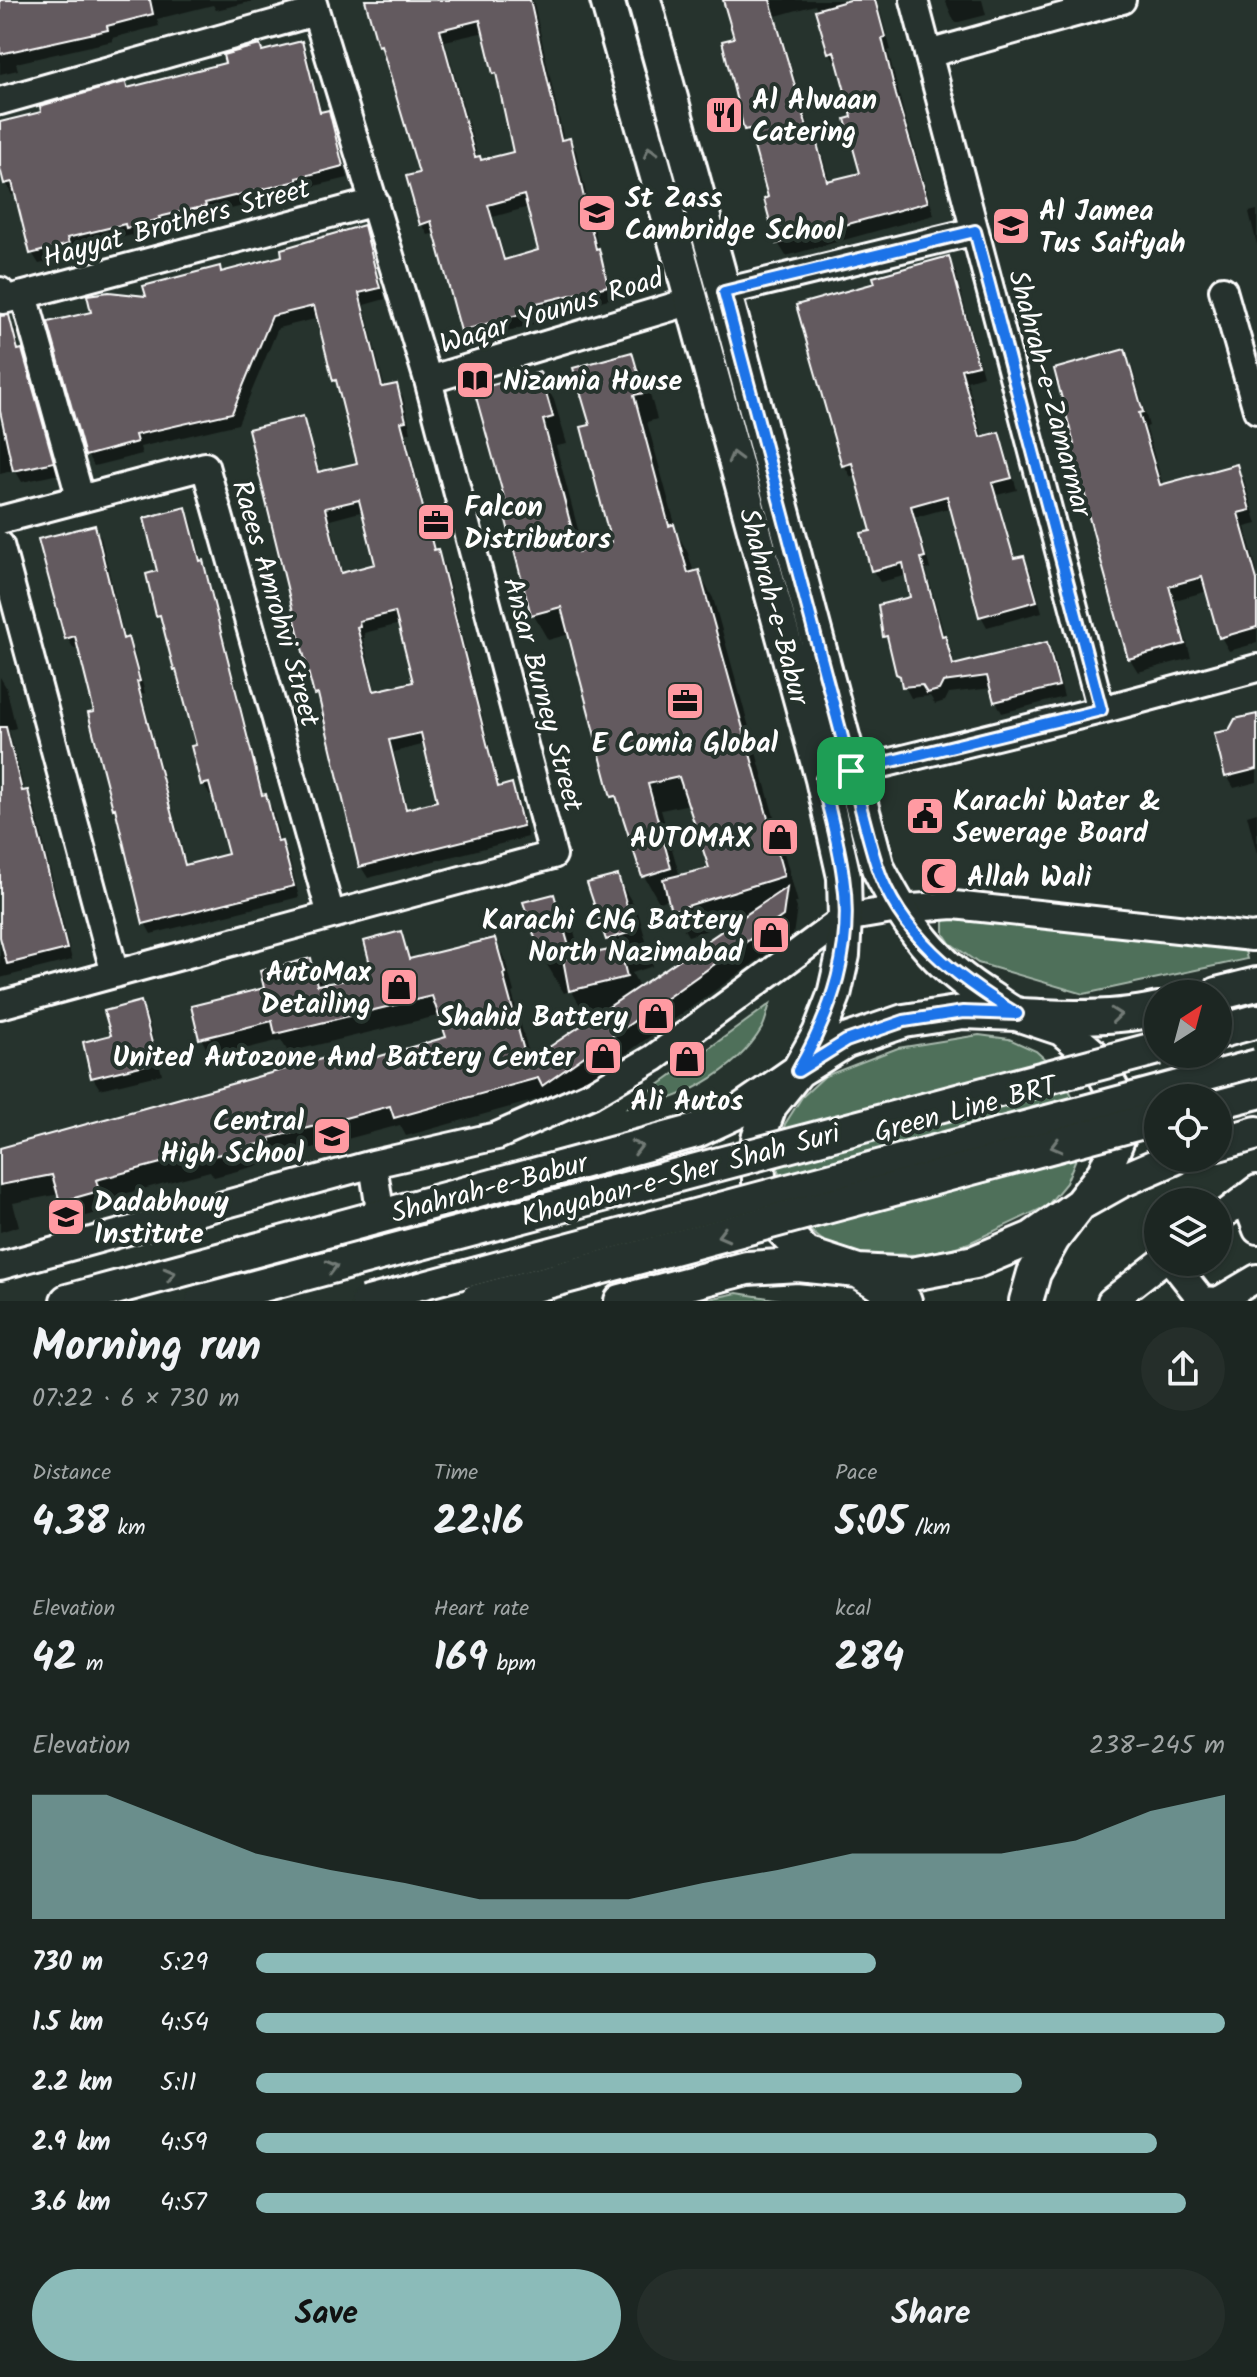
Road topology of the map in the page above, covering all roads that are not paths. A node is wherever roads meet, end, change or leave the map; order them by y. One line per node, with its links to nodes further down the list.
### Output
1 (607, 0): 13 (main road, Shahrah-e-Babur, one-way to 1)
2 (644, 0): 11 (main road, Shahrah-e-Babur)
3 (914, 0): 6 (street, Shahrah-e-Zamarmar)
4 (1122, 0): 6 (street)
5 (314, 6): 7 (street); 8 (street, Ansar Burney Street)
6 (928, 54): 9 (street, Shahrah-e-Zamarmar)
7 (0, 101)
8 (375, 202): 12 (street, Hayyat Brothers Street); 14 (street, Ansar Burney Street)
9 (975, 231): 11 (street); 20 (street, Shahrah-e-Zamarmar)
10 (1223, 290): 15 (street)
11 (724, 292): 21 (main road, Shahrah-e-Babur)
12 (12, 293): 16 (street)
13 (692, 301): 14 (street, Waqar Younus Road); 21 (main road, Shahrah-e-Babur, one-way to 13)
14 (428, 380): 23 (street, Ansar Burney Street)
15 (1257, 410)
16 (80, 497): 17 (street, Raees Amrohvi Street); 23 (street, Raees Amrohvi Street)
17 (0, 520)
18 (0, 545): 26 (street)
19 (1257, 668): 20 (street)
20 (1101, 710): 21 (street)
21 (837, 775): 22 (main road, Shahrah-e-Babur); 24 (main road, Shahrah-e-Babur)
22 (898, 909): 24 (street); 25 (street); 31 (main road, Shahrah-e-Babur)
23 (331, 915): 26 (street, Ansar Burney Street)
24 (845, 918): 36 (main road, Shahrah-e-Babur); 42 (street)
25 (1257, 936)
26 (115, 974): 29 (street, Ansar Burney Street)
27 (1257, 984): 28 (main road)
28 (1232, 990)
29 (0, 1005)
30 (1144, 1011): 31 (main road, one-way to 30)
31 (1017, 1014): 36 (main road); 45 (main road)
32 (1257, 1021): 33 (main road)
33 (1232, 1028)
34 (1144, 1052): 55 (main road, Khayaban-e-Sher Shah Suri, one-way to 34, bridge)
35 (1257, 1063): 56 (street, Green Line BRT, bridge)
36 (798, 1071): 47 (main road, Shahrah-e-Babur, one-way to 36); 50 (main road)
37 (1257, 1092): 38 (main road)
38 (1232, 1098)
39 (1144, 1122): 57 (main road, one-way to 57, bridge)
40 (1257, 1133): 41 (main road)
41 (1232, 1140)
42 (373, 1164): 47 (street); 49 (street)
43 (1144, 1171): 45 (main road)
44 (1251, 1194): 46 (street); 48 (street)
45 (1080, 1204): 50 (main road); 60 (main road)
46 (1232, 1208)
47 (381, 1217): 54 (main road, Shahrah-e-Babur, one-way to 47)
48 (1257, 1230)
49 (0, 1266)
50 (858, 1271): 58 (main road); 59 (main road)
51 (1144, 1275): 61 (street)
52 (1183, 1276): 53 (street)
53 (1257, 1278)
54 (67, 1301)
55 (202, 1301)
56 (364, 1301)
57 (476, 1301)
58 (621, 1301)
59 (905, 1301)
60 (1026, 1301)
61 (1111, 1301)

